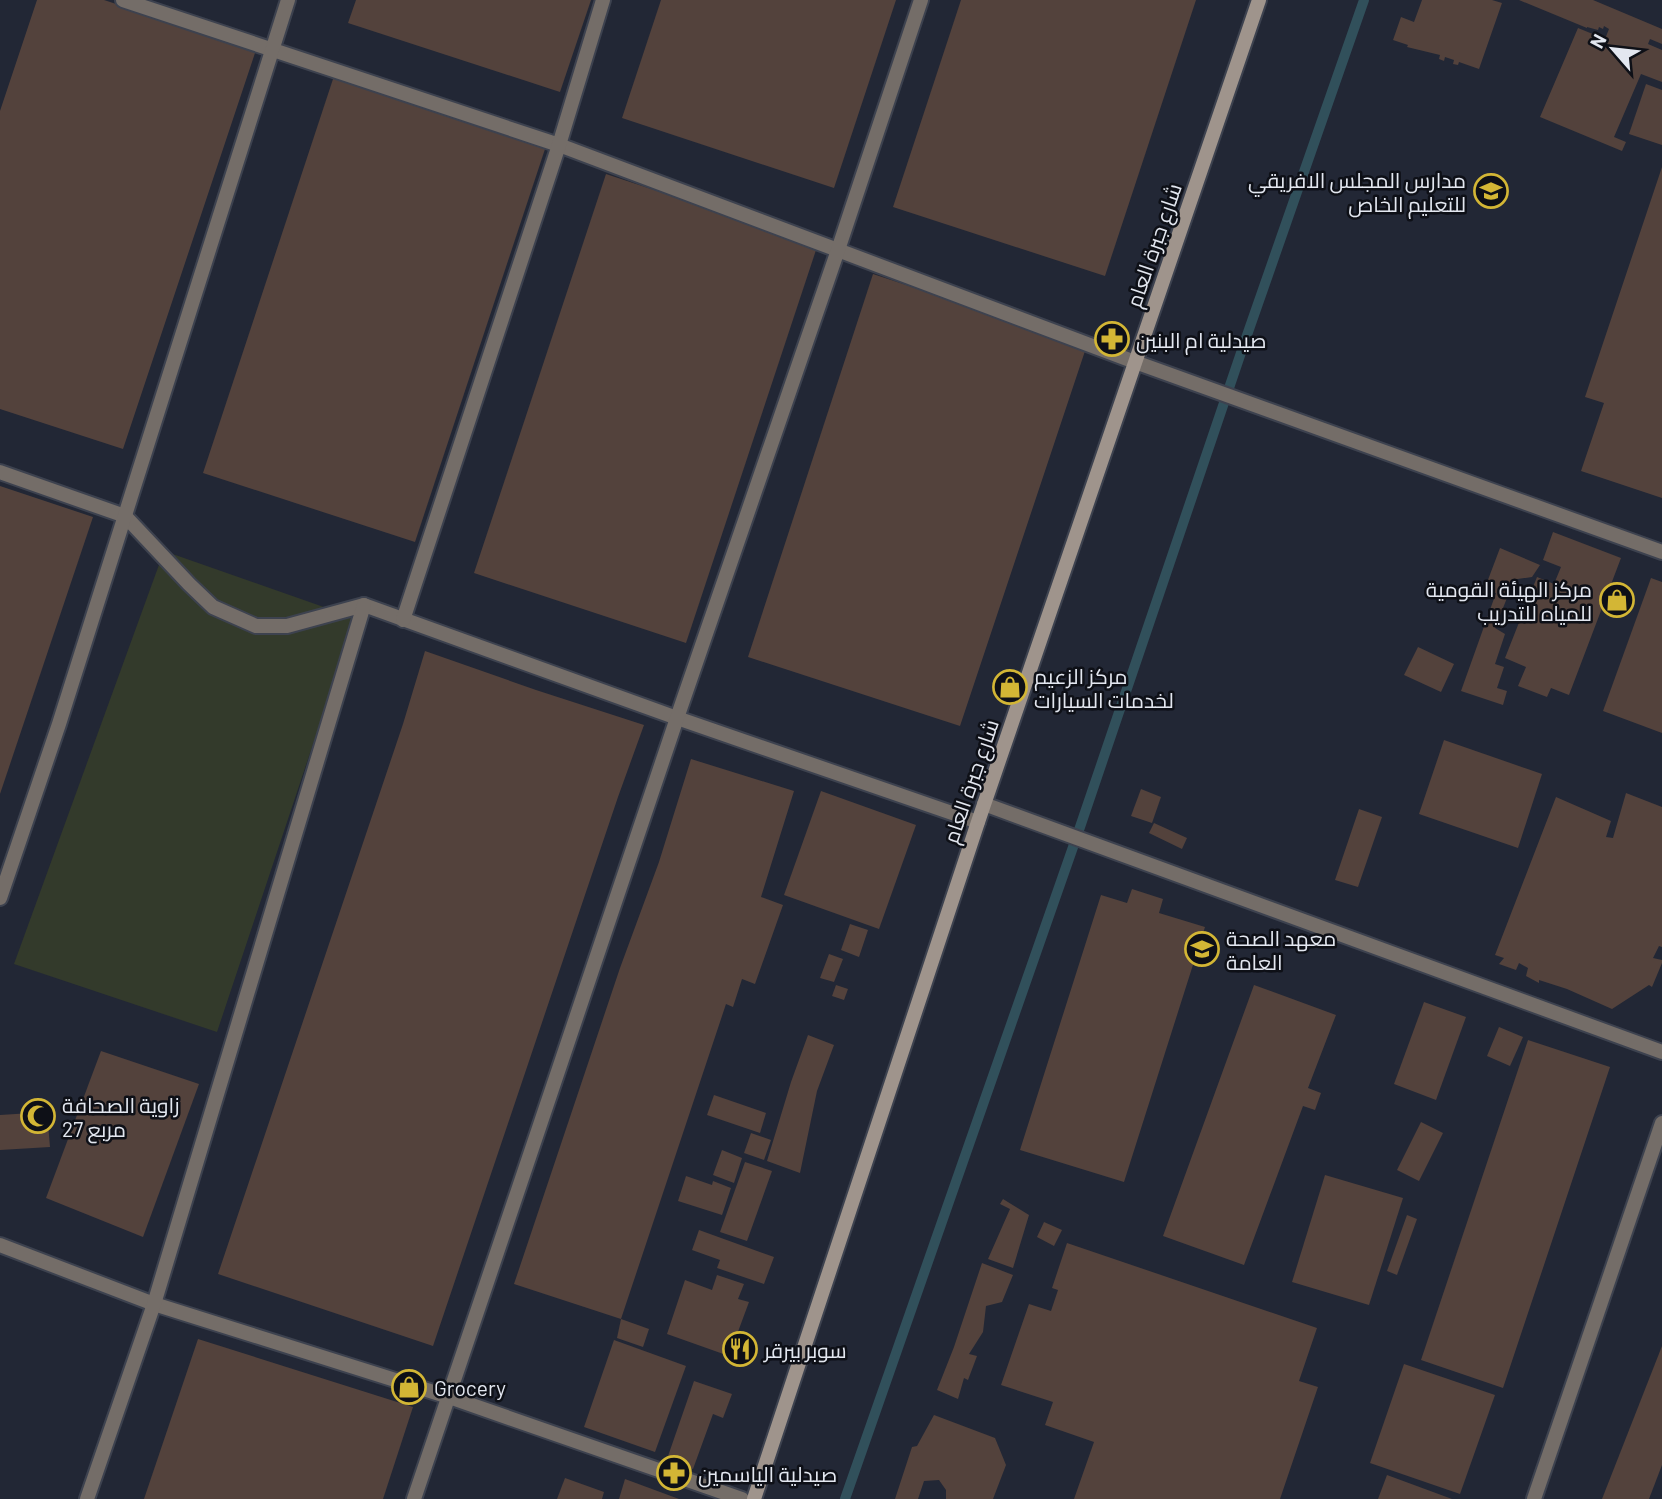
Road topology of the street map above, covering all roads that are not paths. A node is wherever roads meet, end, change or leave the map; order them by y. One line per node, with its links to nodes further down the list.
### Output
1 (123, 0): 6 (street)
2 (288, 0): 6 (street)
3 (603, 0): 7 (street)
4 (921, 0): 8 (street)
5 (1259, 0): 9 (main road, شارع جبرة العام)
6 (273, 51): 7 (street); 11 (street)
7 (559, 145): 8 (street); 14 (street)
8 (838, 250): 9 (street); 15 (street)
9 (1135, 362): 12 (street); 16 (main road, شارع جبرة العام)
10 (0, 472): 11 (street)
11 (125, 516): 13 (street); 18 (street)
12 (1662, 552)
13 (364, 605): 14 (street); 22 (street)
14 (403, 620): 15 (street)
15 (677, 718): 17 (street); 23 (street)
16 (984, 804): 17 (main road, شارع جبرة العام); 19 (street)
17 (978, 822): 27 (main road, شارع جبرة العام)
18 (0, 898)
19 (1662, 1052)
20 (1662, 1124): 28 (street)
21 (0, 1245): 22 (street)
22 (154, 1304): 23 (street); 24 (street)
23 (449, 1397): 25 (street); 26 (street)
24 (87, 1499)
25 (414, 1499)
26 (742, 1499)
27 (754, 1499)
28 (1534, 1499)

